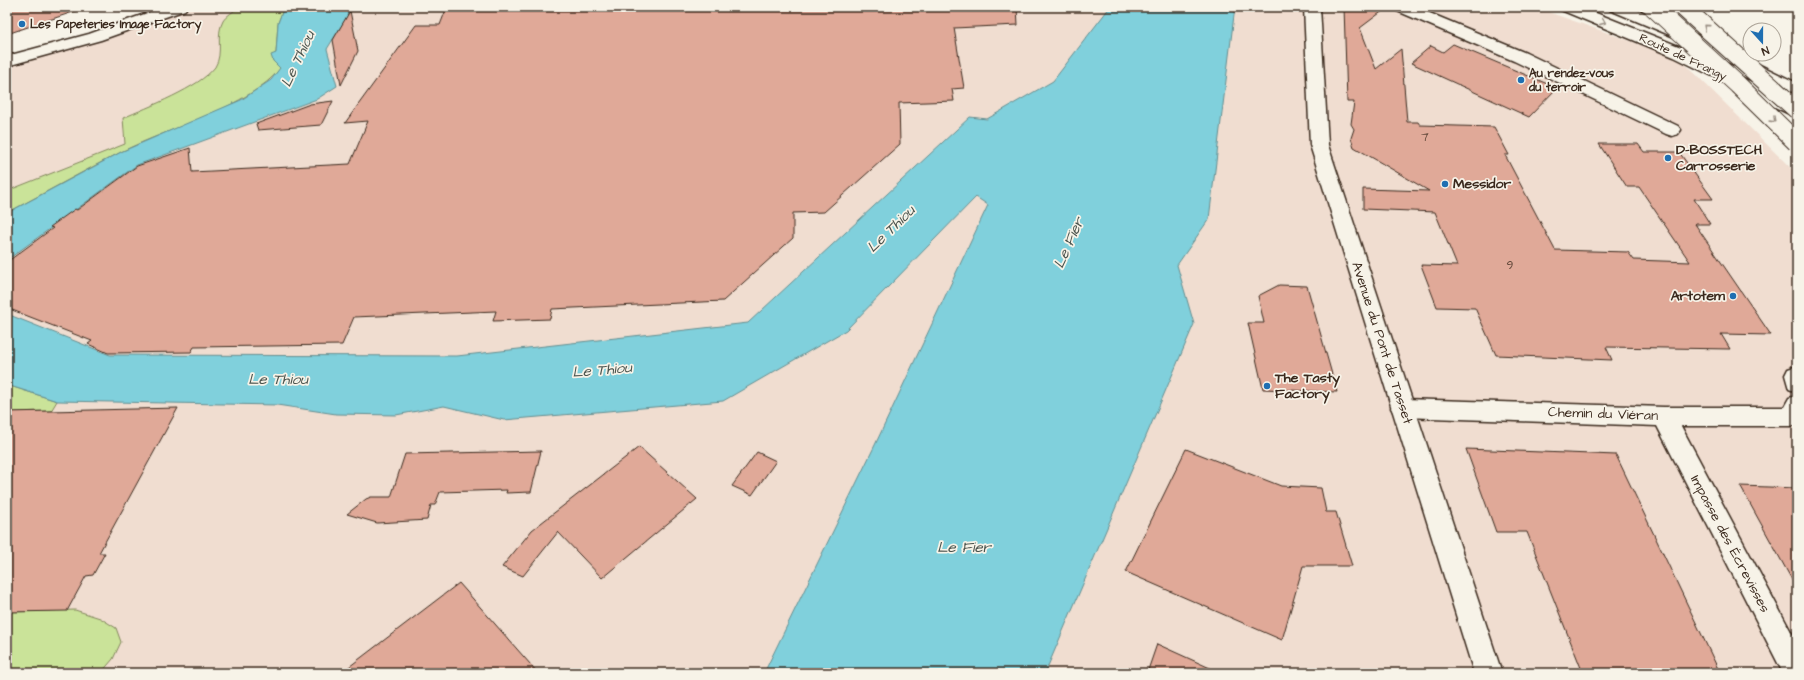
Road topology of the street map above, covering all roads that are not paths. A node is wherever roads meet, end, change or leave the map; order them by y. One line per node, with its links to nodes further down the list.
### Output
1 (179, 7): 8 (main road)
2 (1312, 7): 14 (main road, Avenue du Pont de Tasset)
3 (1401, 7): 11 (main road)
4 (1567, 7): 10 (main road, Route de Frangy, one-way to 10)
5 (1616, 7): 9 (main road, Route de Frangy)
6 (1653, 7): 12 (main road, one-way to 12, bridge)
7 (1683, 7): 10 (main road, one-way to 7, bridge)
8 (7, 61)
9 (1797, 90)
10 (1797, 111)
11 (1672, 130)
12 (1796, 142)
13 (1797, 405): 15 (main road, Chemin du Viéran)
14 (1403, 408): 15 (main road, Chemin du Viéran); 17 (main road, Avenue du Pont de Tasset)
15 (1664, 417): 16 (main road, Impasse des Écrevisses)
16 (1797, 671)
17 (1488, 673)

